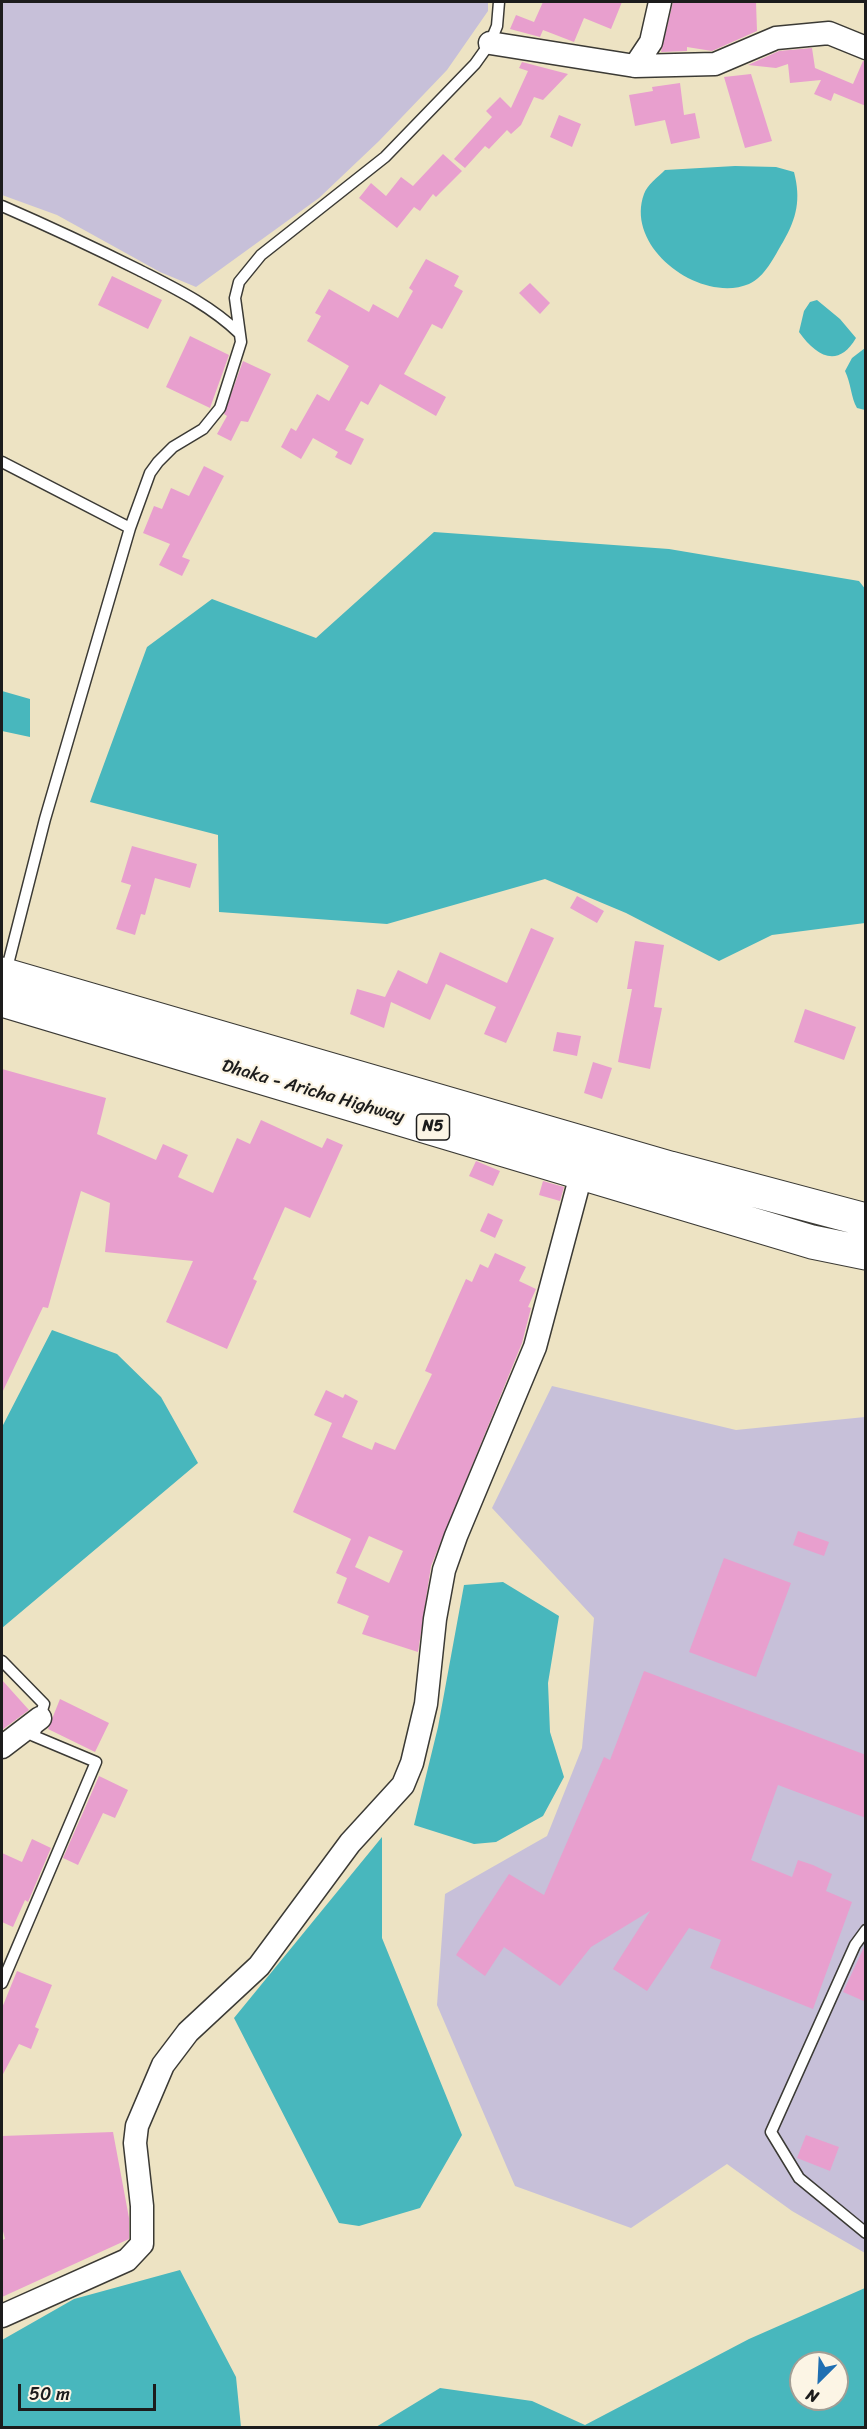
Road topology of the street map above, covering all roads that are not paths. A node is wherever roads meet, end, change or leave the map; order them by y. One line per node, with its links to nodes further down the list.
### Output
1 (499, 2): 3 (lane)
2 (660, 2): 5 (street)
3 (490, 43): 5 (street); 7 (lane)
4 (866, 48): 5 (street)
5 (635, 66)
6 (2, 206): 7 (lane)
7 (240, 333): 9 (lane)
8 (2, 462): 9 (lane)
9 (130, 528): 10 (lane)
10 (3, 983): 11 (highway, Dhaka - Aricha Highway / N5); 12 (highway, N5)
11 (582, 1171): 13 (highway, Dhaka - Aricha Highway / N5); 20 (street)
12 (866, 1220)
13 (866, 1253)
14 (2, 1661): 15 (lane)
15 (40, 1718): 16 (street); 18 (lane)
16 (2, 1747)
17 (866, 1930): 19 (lane)
18 (2, 1983)
19 (866, 2233)
20 (2, 2316)

